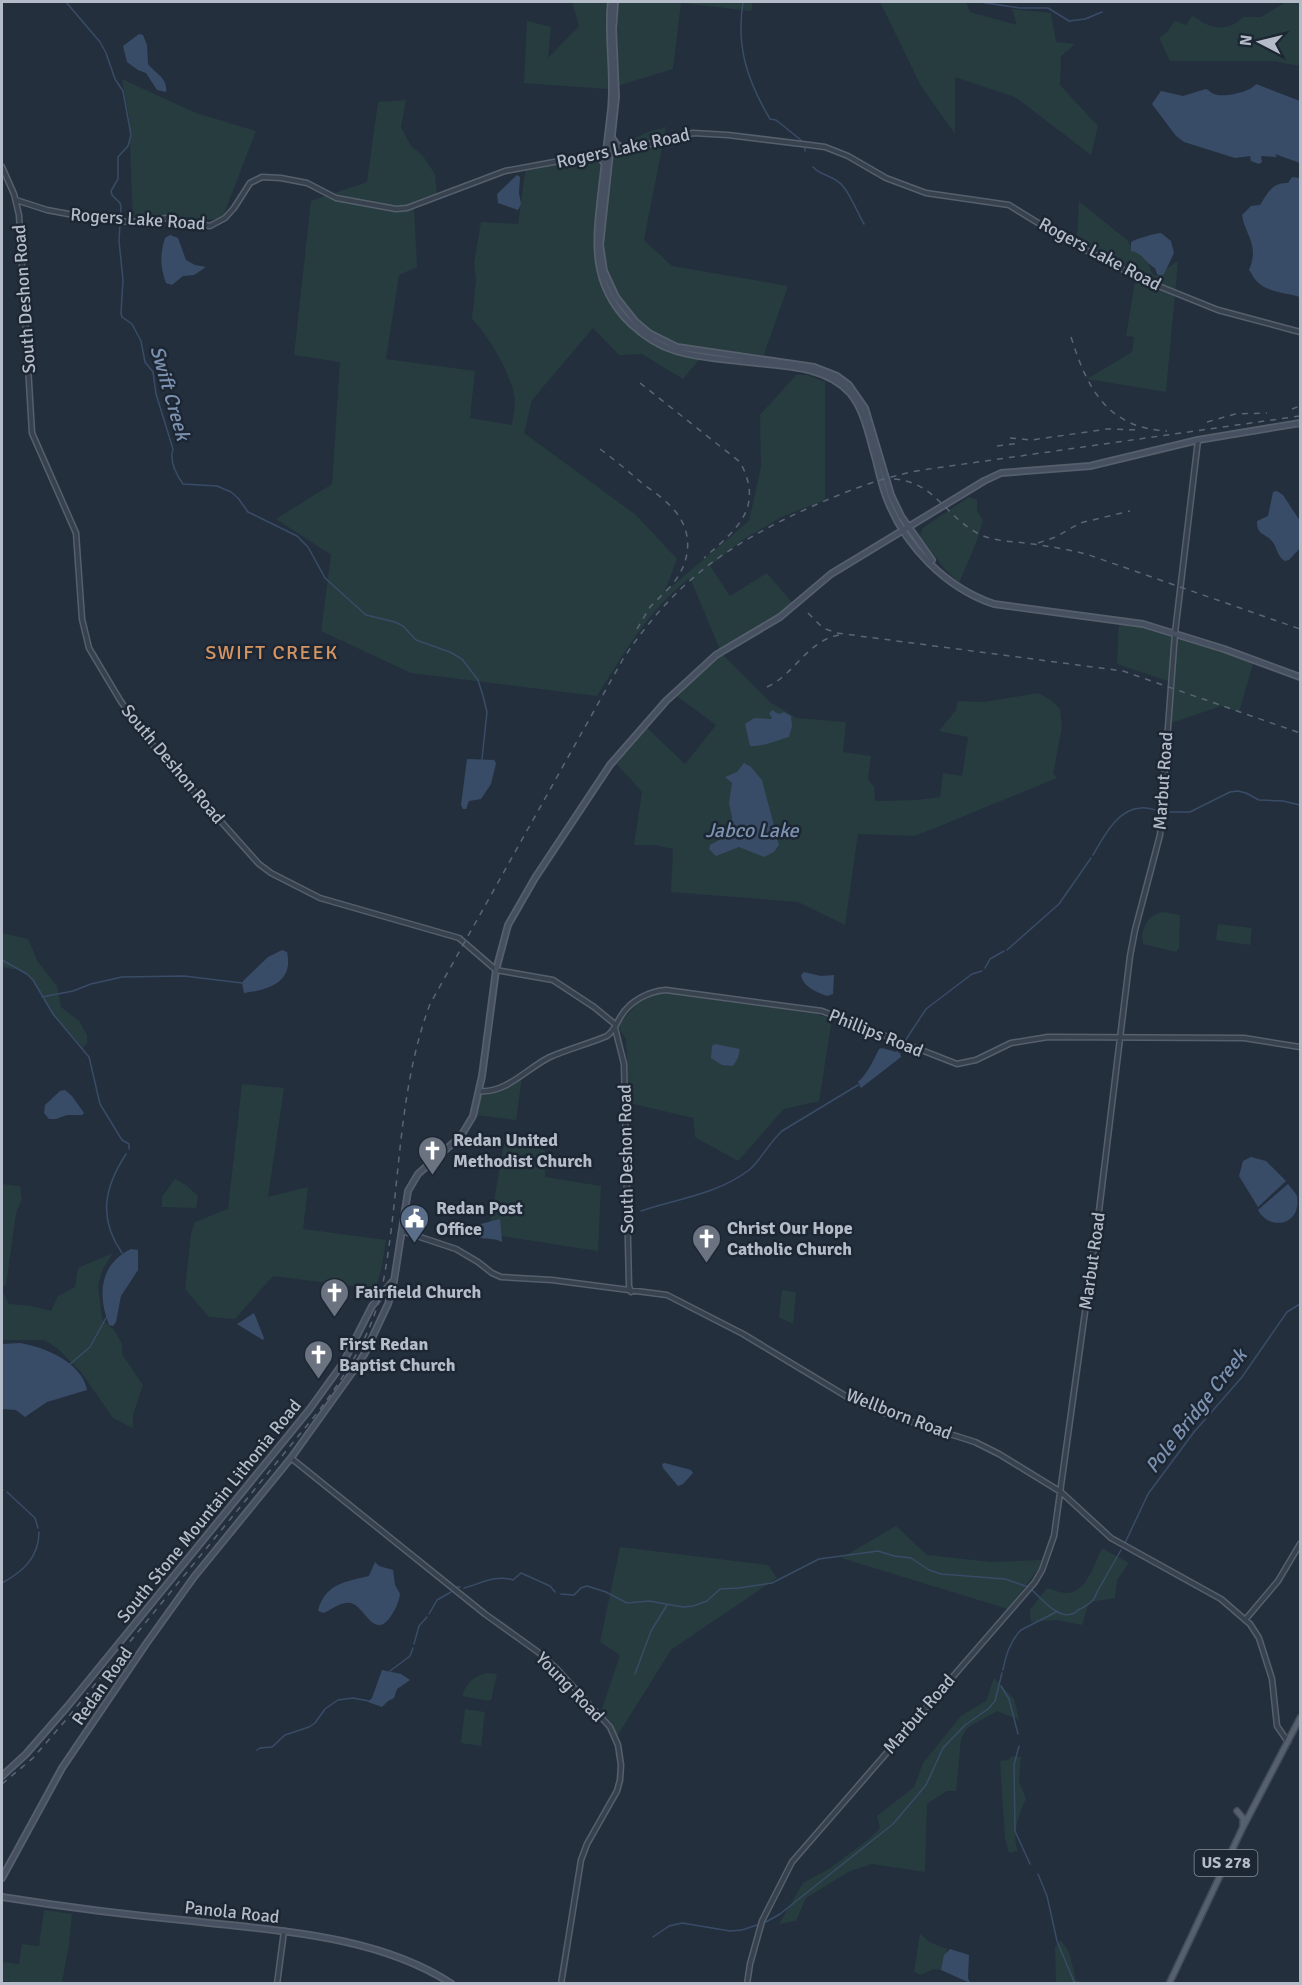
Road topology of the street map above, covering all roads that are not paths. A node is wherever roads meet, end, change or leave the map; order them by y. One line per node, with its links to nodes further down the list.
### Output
1 (613, 2): 2 (main road)
2 (611, 29): 3 (main road); 5 (main road)
3 (612, 137): 4 (main road); 5 (main road)
4 (624, 148): 5 (street, Rogers Lake Road); 10 (street, Rogers Lake Road)
5 (609, 151): 6 (street, Rogers Lake Road); 7 (main road); 11 (main road)
6 (593, 154): 7 (main road); 9 (street, Rogers Lake Road)
7 (604, 165): 11 (main road)
8 (2, 167): 9 (street, South Deshon Road)
9 (16, 200): 22 (street, South Deshon Road)
10 (1300, 332)
11 (740, 359): 14 (main road); 15 (main road)
12 (1300, 423): 13 (main road, South Stone Mountain Lithonia Road)
13 (1198, 440): 16 (main road, South Stone Mountain Lithonia Road); 20 (street, Marbut Road)
14 (890, 505): 17 (main road); 18 (main road)
15 (901, 516): 16 (main road); 17 (main road)
16 (918, 519): 17 (main road, South Stone Mountain Lithonia Road); 19 (main road)
17 (905, 528): 18 (main road, South Stone Mountain Lithonia Road); 19 (main road)
18 (891, 536): 19 (main road); 22 (main road, South Stone Mountain Lithonia Road)
19 (910, 536): 20 (main road)
20 (1175, 633): 21 (main road); 24 (street, Marbut Road)
21 (1300, 677)
22 (496, 970): 23 (street); 26 (main road, South Stone Mountain Lithonia Road)
23 (615, 1027): 24 (street, Phillips Road); 26 (street, Phillips Road); 29 (street, South Deshon Road)
24 (1121, 1038): 25 (street, Phillips Road); 31 (street, Marbut Road)
25 (1300, 1047)
26 (479, 1091): 27 (main road, South Stone Mountain Lithonia Road)
27 (402, 1231): 28 (main road, South Stone Mountain Lithonia Road); 29 (street, Wellborn Road)
28 (394, 1279): 30 (main road, Redan Road); 38 (main road, South Stone Mountain Lithonia Road)
29 (631, 1292): 31 (street, Wellborn Road)
30 (291, 1458): 41 (main road, Redan Road); 46 (street, Young Road)
31 (1061, 1492): 32 (street, Wellborn Road); 33 (street, Marbut Road)
32 (1067, 1497): 33 (street); 35 (street, Wellborn Road)
33 (1060, 1499): 47 (street, Marbut Road)
34 (1300, 1544): 35 (street)
35 (1245, 1620): 37 (street, Wellborn Road)
36 (1300, 1718): 37 (main road, US 278)
37 (1288, 1742): 40 (main road, US 278)
38 (2, 1776)
39 (1237, 1811): 40 (main road)
40 (1242, 1829): 48 (main road, US 278)
41 (2, 1878)
42 (2, 1895): 43 (main road, Panola Road)
43 (284, 1931): 44 (street); 45 (main road, Panola Road)
44 (278, 1983)
45 (452, 1983)
46 (561, 1983)
47 (747, 1983)
48 (1169, 1983)

